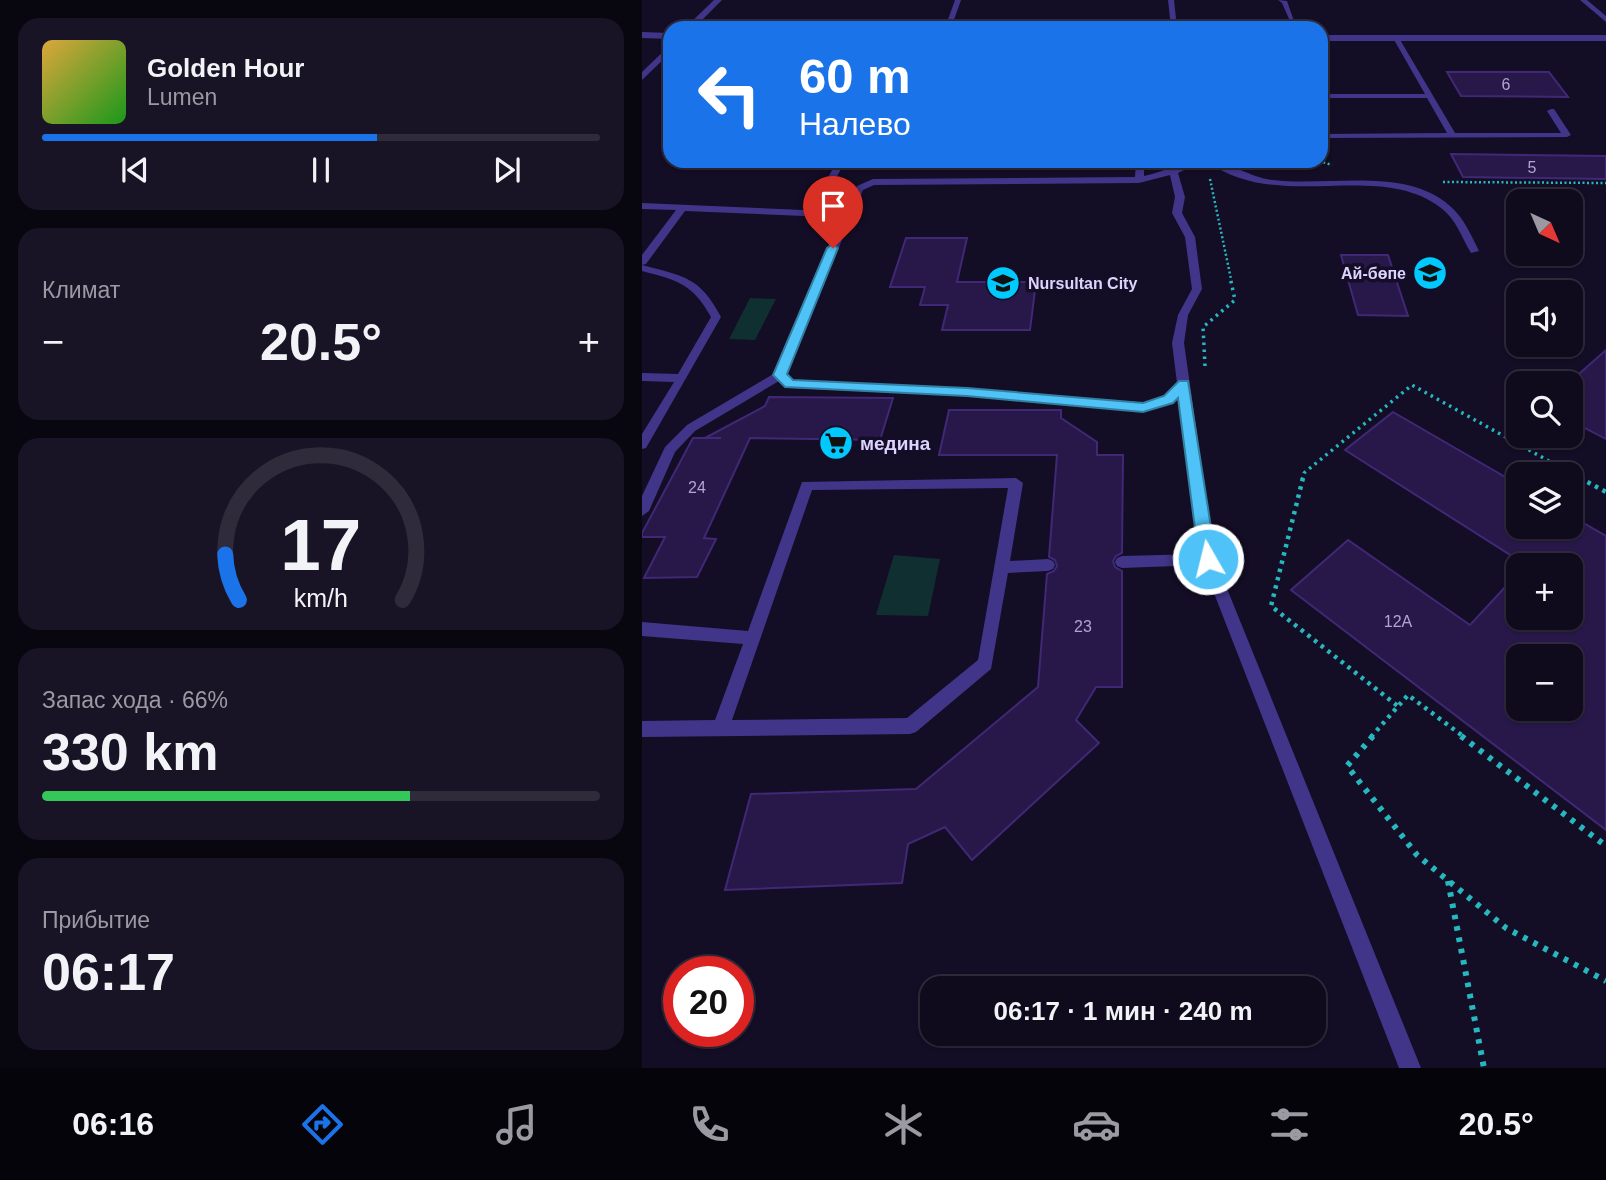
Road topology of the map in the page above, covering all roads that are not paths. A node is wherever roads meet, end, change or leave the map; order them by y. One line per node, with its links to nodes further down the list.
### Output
1 (718, 0): 8 (street)
2 (958, 0): 9 (lane)
3 (1171, 0): 10 (lane)
4 (1281, 0): 6 (lane)
5 (1584, 0): 7 (lane)
6 (1292, 20)
7 (1606, 20)
8 (696, 21)
9 (950, 21)
10 (1173, 21)
11 (642, 35): 12 (street)
12 (663, 36)
13 (1328, 38): 14 (street)
14 (1396, 38): 15 (street); 19 (lane)
15 (1606, 38)
16 (663, 55): 17 (street)
17 (642, 77)
18 (1328, 96): 19 (lane)
19 (1428, 96): 21 (lane)
20 (1551, 111): 21 (lane)
21 (1452, 134): 22 (lane)
22 (1328, 136)
23 (837, 168): 30 (lane)
24 (1140, 168): 28 (lane)
25 (1182, 168): 27 (lane)
26 (1226, 168): 31 (lane)
27 (1173, 172): 28 (lane); 37 (lane)
28 (1140, 180): 34 (lane)
29 (642, 206): 30 (lane)
30 (683, 207): 32 (lane)
31 (1474, 251)
32 (642, 262)
33 (642, 268): 36 (lane)
34 (780, 375): 37 (lane); 39 (lane)
35 (642, 377): 36 (lane)
36 (682, 378): 38 (lane)
37 (1183, 384): 40 (lane)
38 (642, 445)
39 (642, 512)
40 (1208, 559): 41 (lane); 48 (lane)
41 (1122, 562)
42 (1048, 565): 43 (lane)
43 (1002, 567): 45 (lane); 46 (lane)
44 (642, 629): 45 (lane)
45 (753, 638): 46 (lane)
46 (721, 728): 47 (lane)
47 (642, 729)
48 (1410, 1068)

